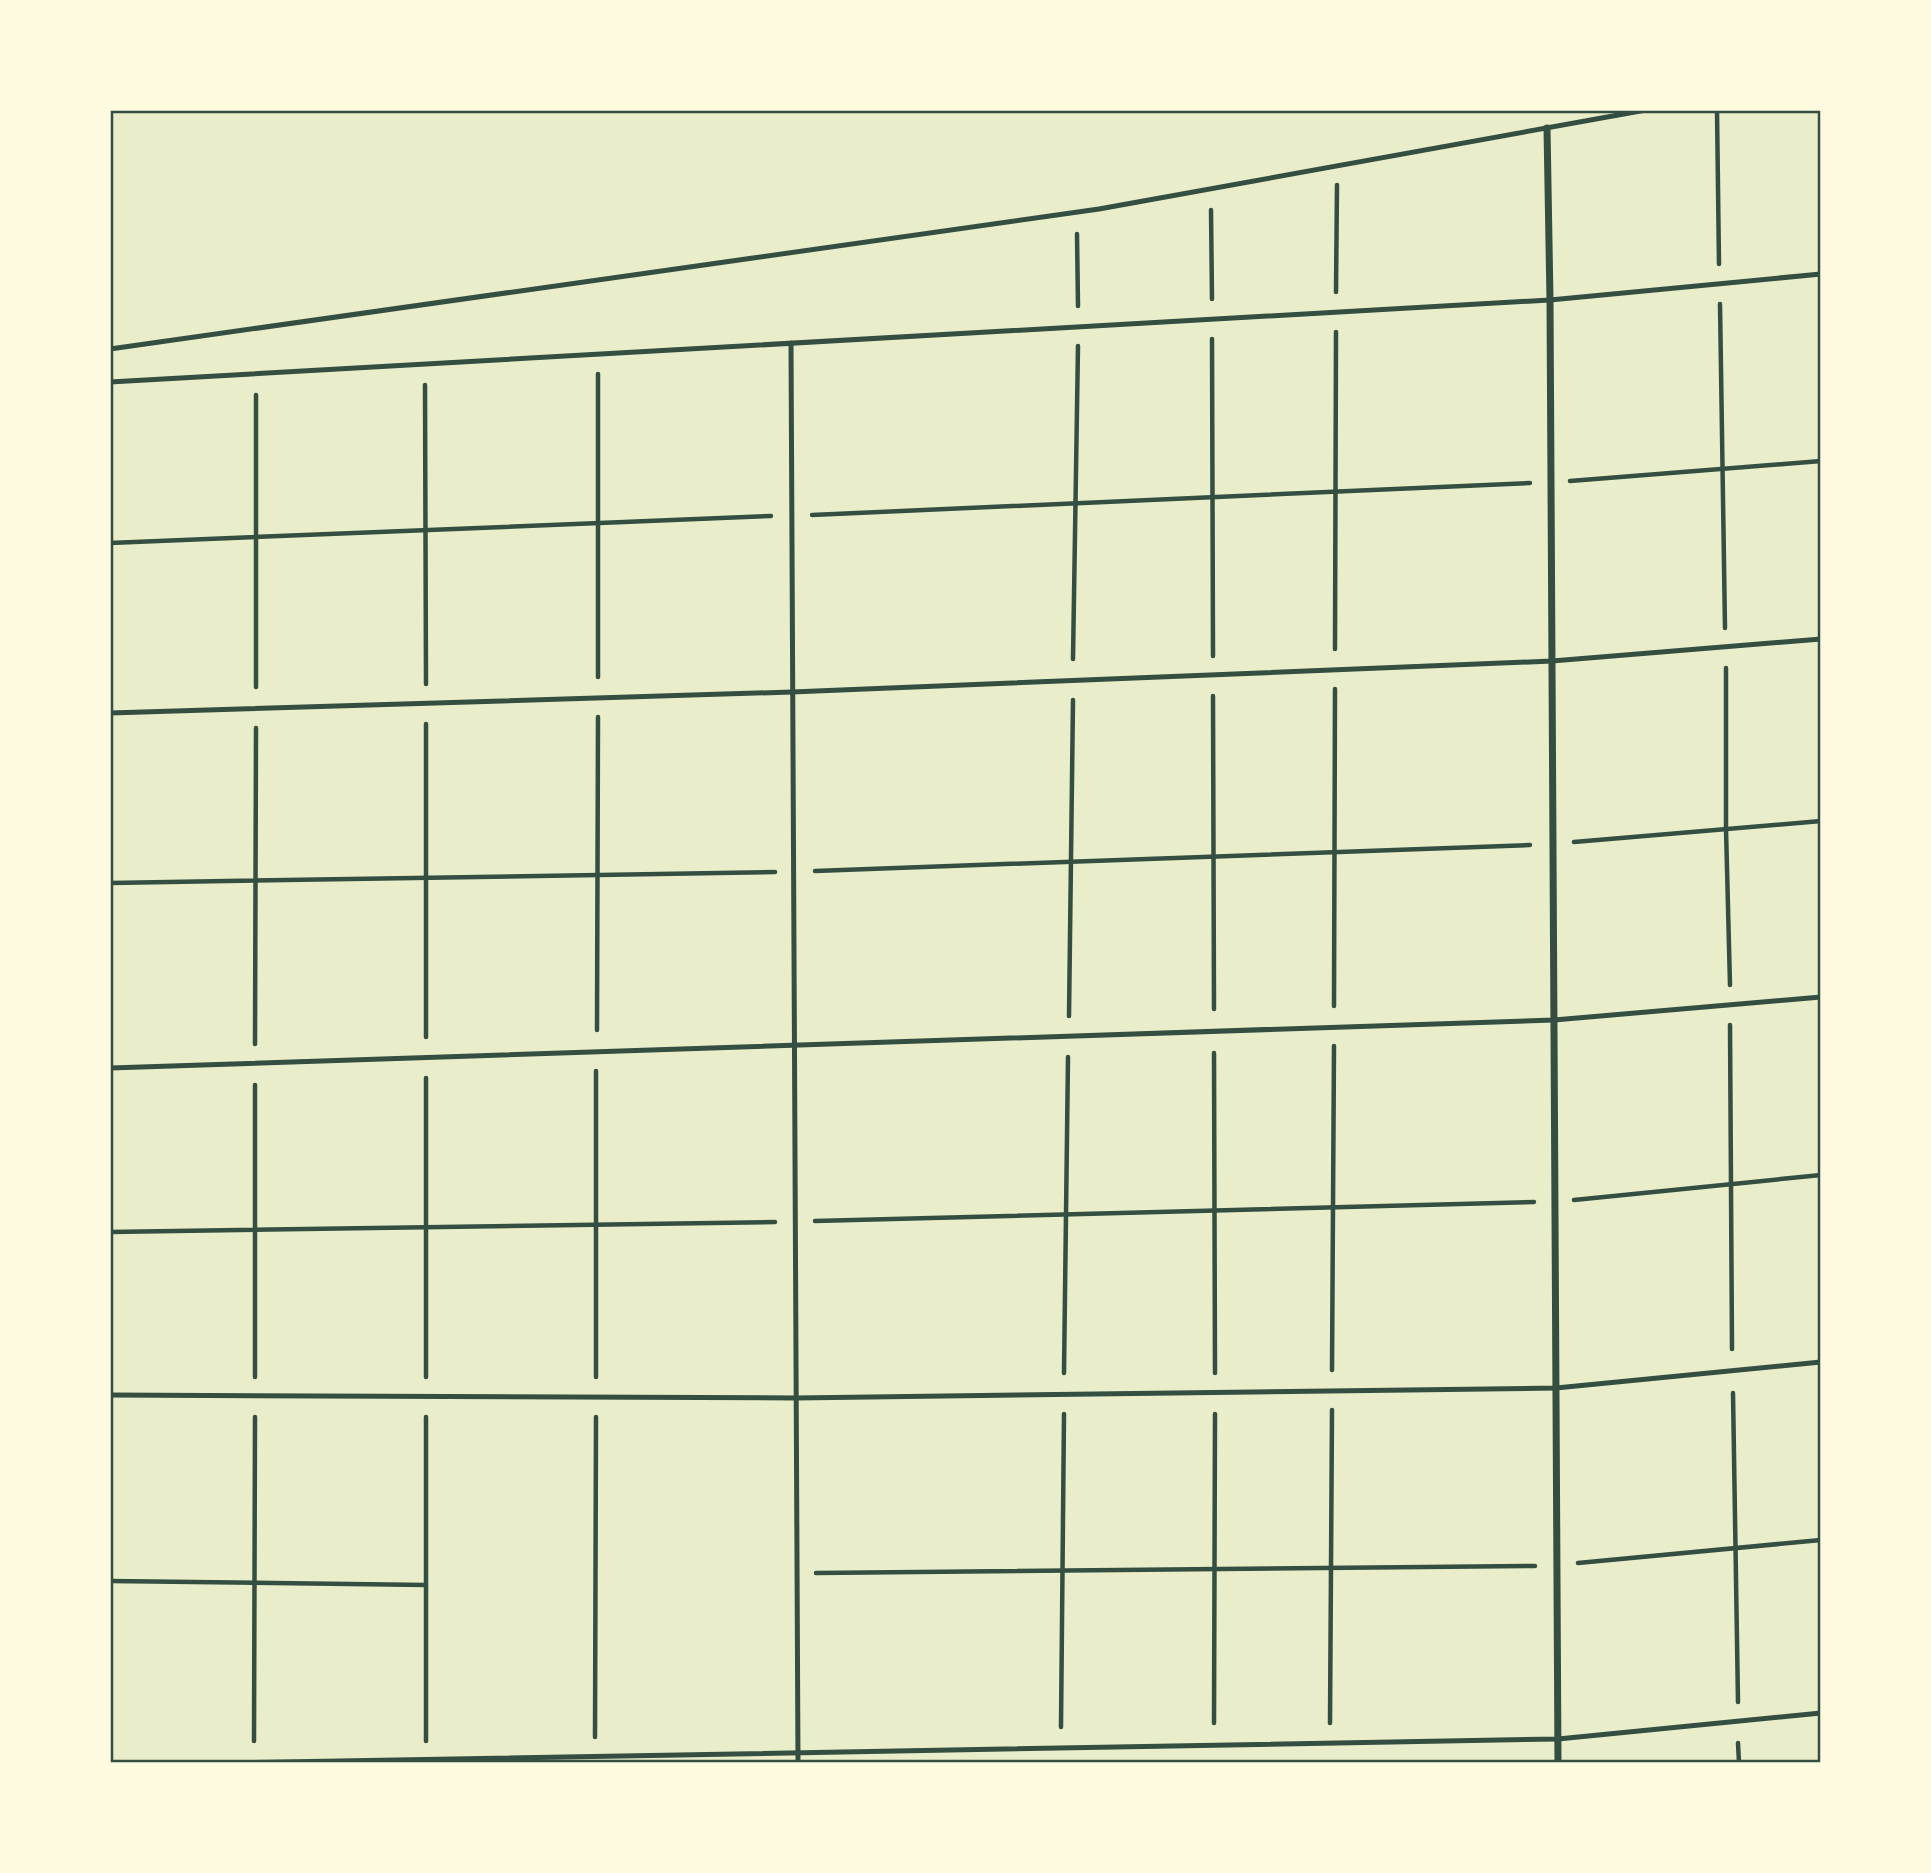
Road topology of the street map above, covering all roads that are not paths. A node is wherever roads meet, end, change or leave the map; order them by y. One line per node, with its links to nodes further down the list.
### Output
1 (1646, 110): 2 (lane)
2 (1547, 128): 4 (street); 6 (lane)
3 (1821, 274): 4 (lane)
4 (1550, 300): 5 (lane); 9 (street)
5 (790, 343): 7 (lane); 10 (lane)
6 (110, 349)
7 (110, 382)
8 (1821, 639): 9 (lane)
9 (1552, 661): 10 (lane); 13 (street)
10 (792, 692): 11 (lane); 14 (lane)
11 (110, 713)
12 (1821, 997): 13 (lane)
13 (1554, 1020): 14 (lane); 17 (street)
14 (794, 1046): 15 (lane); 19 (lane)
15 (110, 1068)
16 (1821, 1362): 17 (lane)
17 (1556, 1388): 19 (lane); 21 (street)
18 (110, 1395): 19 (lane)
19 (796, 1398): 22 (lane)
20 (1821, 1713): 21 (lane)
21 (1558, 1739): 22 (lane); 25 (street)
22 (799, 1753): 23 (lane); 24 (lane)
23 (233, 1763)
24 (799, 1763)
25 (1558, 1763)

